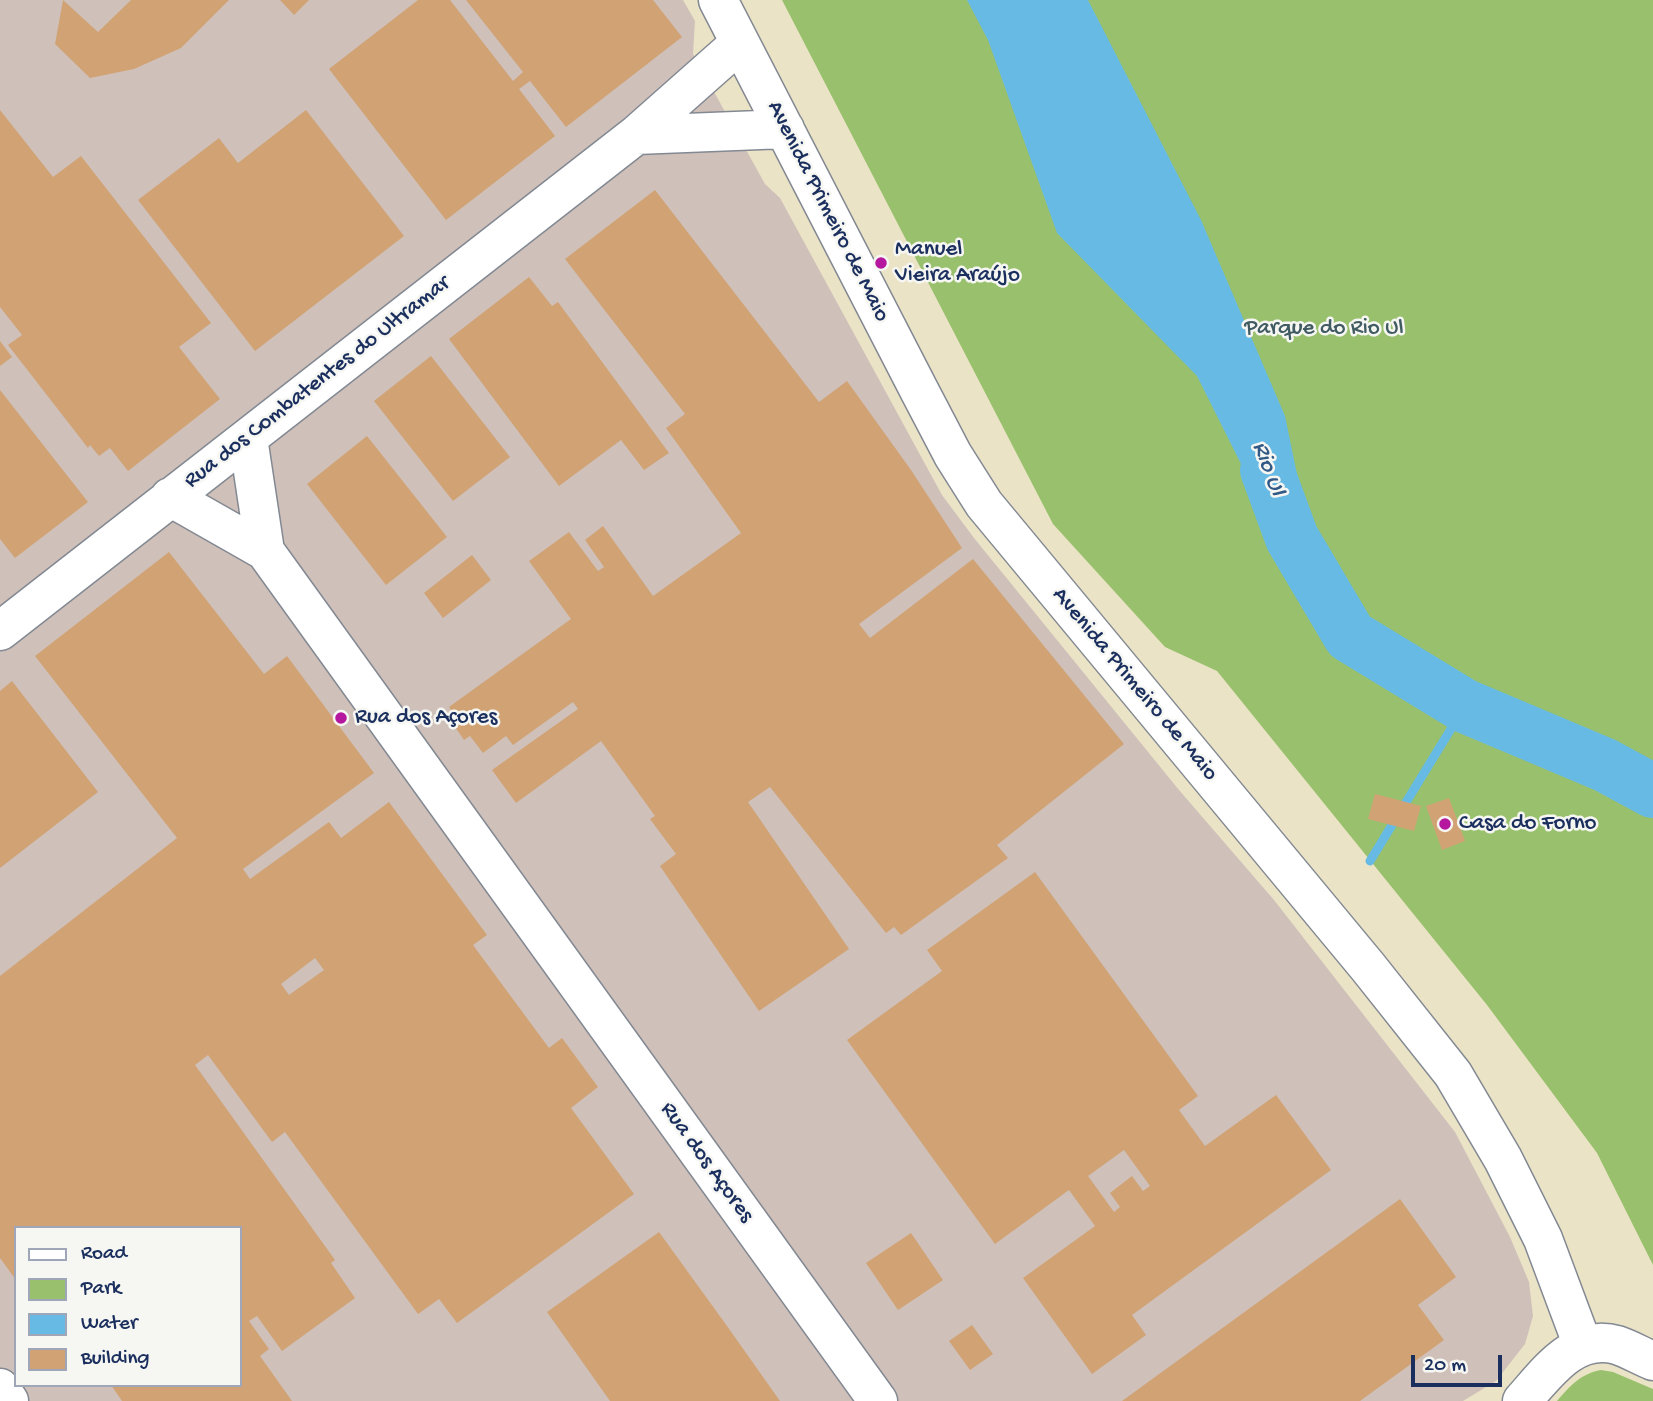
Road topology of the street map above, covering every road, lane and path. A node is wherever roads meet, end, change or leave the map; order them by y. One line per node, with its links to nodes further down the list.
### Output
1 (718, 0): 2 (street, Avenida Primeiro de Maio)
2 (740, 43): 3 (street, Avenida Primeiro de Maio); 4 (street, Rua dos Combatentes do Ultramar)
3 (785, 129): 4 (street); 9 (street, Avenida Primeiro de Maio)
4 (636, 135): 5 (street, Rua dos Combatentes do Ultramar)
5 (248, 438): 6 (street, Rua dos Combatentes do Ultramar); 7 (street, Rua dos Açores)
6 (170, 498): 7 (street, Rua dos Açores); 8 (street, Rua dos Combatentes do Ultramar)
7 (265, 551): 13 (street, Rua dos Açores)
8 (0, 631)
9 (1583, 1346): 10 (street); 14 (street)
10 (1653, 1361)
11 (0, 1388): 12 (street)
12 (9, 1401)
13 (878, 1401)
14 (1522, 1401)

